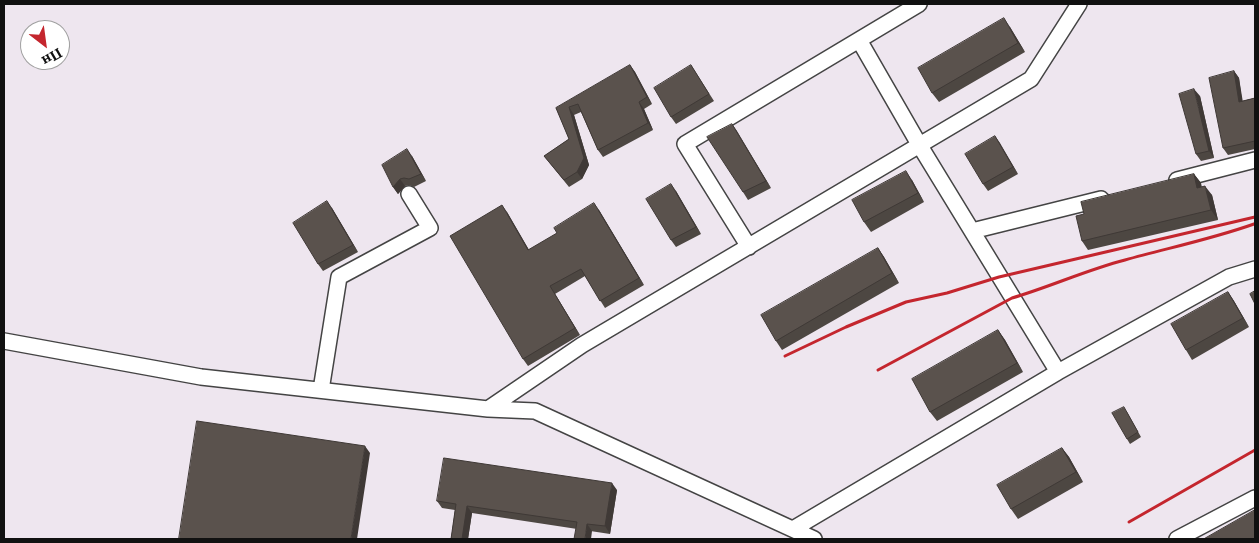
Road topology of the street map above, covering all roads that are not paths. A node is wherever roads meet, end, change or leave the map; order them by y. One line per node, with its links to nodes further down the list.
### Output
1 (894, 4): 4 (street)
2 (919, 4): 4 (street)
3 (1079, 4): 6 (street)
4 (888, 22): 5 (street)
5 (859, 40): 6 (street); 12 (street)
6 (920, 146): 11 (street); 12 (street)
7 (1255, 160): 8 (street)
8 (1161, 184)
9 (409, 194): 16 (street)
10 (1113, 196): 11 (street)
11 (972, 231): 15 (street)
12 (749, 247): 17 (street)
13 (1255, 268): 15 (street)
14 (4, 341): 16 (street)
15 (1058, 372): 19 (street)
16 (321, 390): 17 (street)
17 (488, 409): 19 (street)
18 (1255, 498): 21 (street)
19 (793, 530): 20 (street)
20 (814, 539)
21 (1177, 539)

